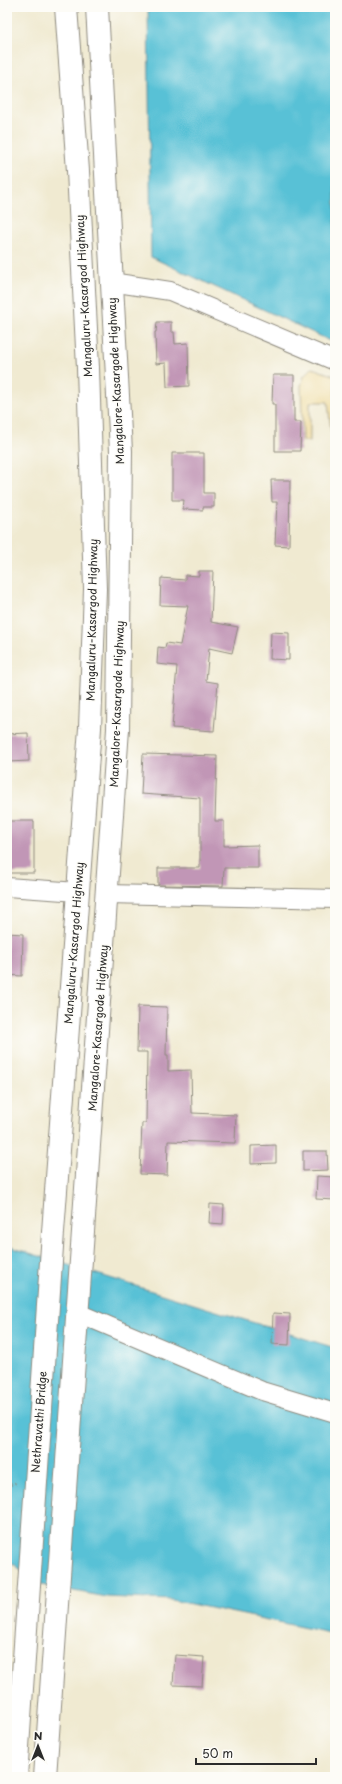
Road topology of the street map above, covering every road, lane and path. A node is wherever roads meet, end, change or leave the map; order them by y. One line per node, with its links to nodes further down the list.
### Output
1 (66, 7): 6 (highway, Mangaluru-Kasargod Highway)
2 (97, 7): 3 (highway, Mangalore-Kasargode Highway)
3 (111, 282): 4 (street); 7 (highway, Mangalore-Kasargode Highway)
4 (335, 361)
5 (7, 887): 6 (street)
6 (78, 892): 9 (highway, Mangaluru-Kasargod Highway)
7 (107, 894): 8 (street); 10 (highway, Mangalore-Kasargode Highway)
8 (335, 899)
9 (53, 1232): 12 (highway, Nethravathi Bridge)
10 (78, 1313): 11 (street); 13 (highway)
11 (335, 1413)
12 (16, 1777)
13 (45, 1777)

